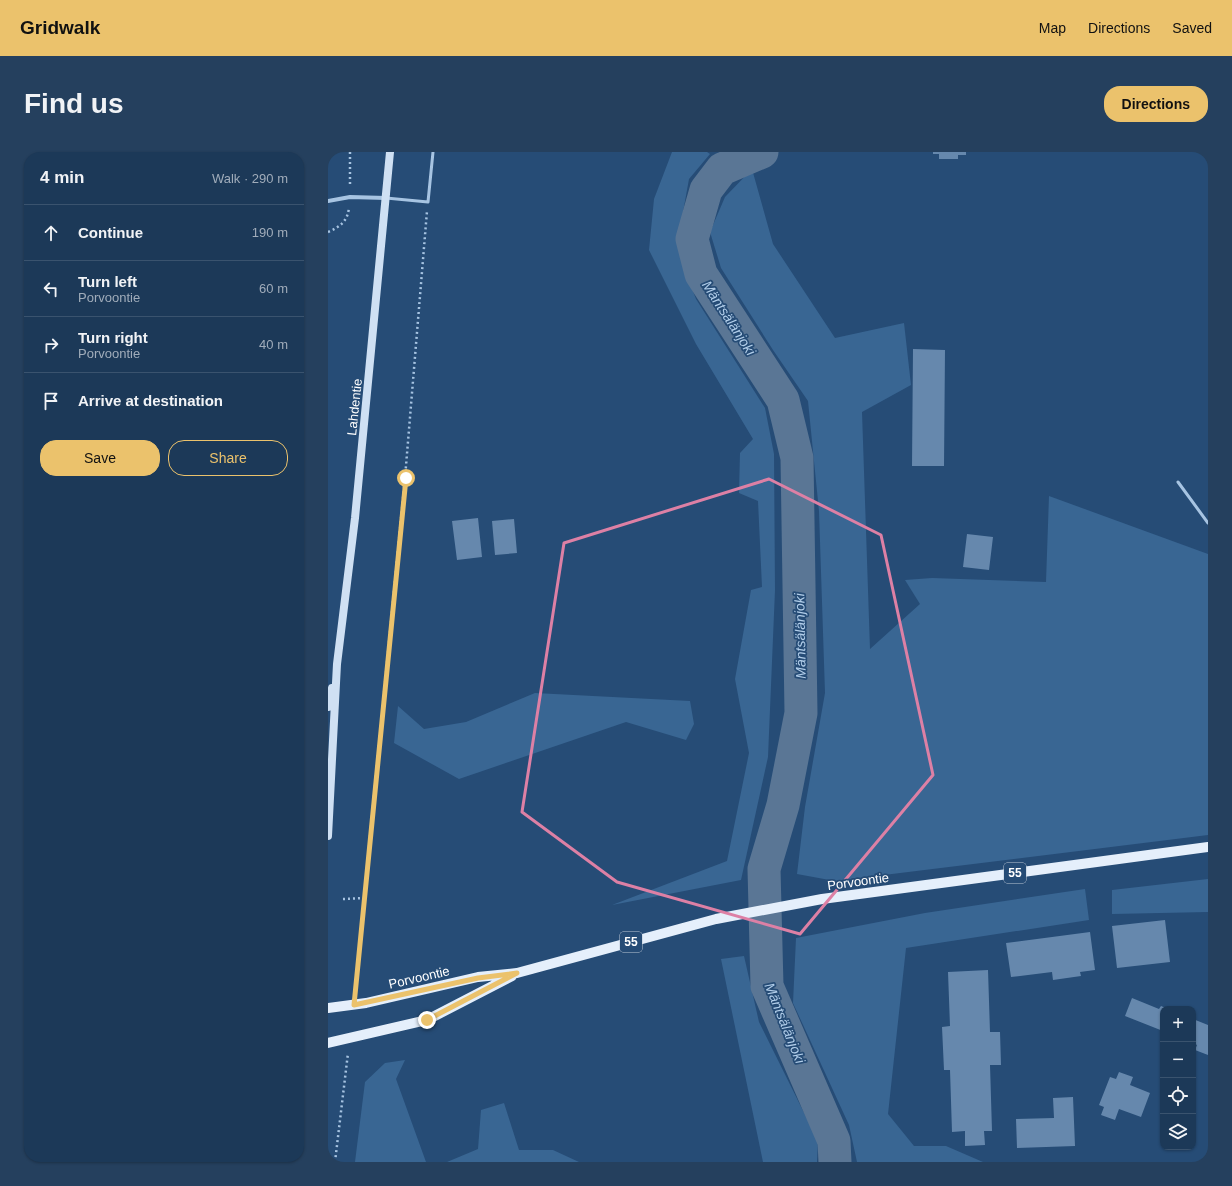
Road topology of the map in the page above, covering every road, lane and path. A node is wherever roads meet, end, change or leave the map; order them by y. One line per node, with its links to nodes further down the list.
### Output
1 (350, 152): 4 (path)
2 (390, 152): 5 (main road, Lahdentie)
3 (433, 152): 7 (lane)
4 (350, 197): 5 (street); 6 (street); 8 (path)
5 (386, 198): 7 (lane); 11 (main road, Lahdentie)
6 (328, 201)
7 (428, 202): 15 (path)
8 (328, 232)
9 (1178, 482): 10 (lane)
10 (1208, 523)
11 (337, 664): 12 (main road, Lahdentie); 13 (main road, Lahdentie)
12 (328, 707)
13 (328, 836)
14 (1208, 847): 17 (main road, Porvoontie / 55)
15 (365, 898): 16 (path); 18 (path)
16 (343, 899)
17 (517, 973): 18 (main road, Porvoontie / 55); 20 (main road, Porvoontie / 55)
18 (354, 1005): 19 (main road, Porvoontie / 55)
19 (328, 1008)
20 (349, 1038): 21 (main road, Porvoontie / 55); 22 (path)
21 (328, 1043)
22 (335, 1162)

